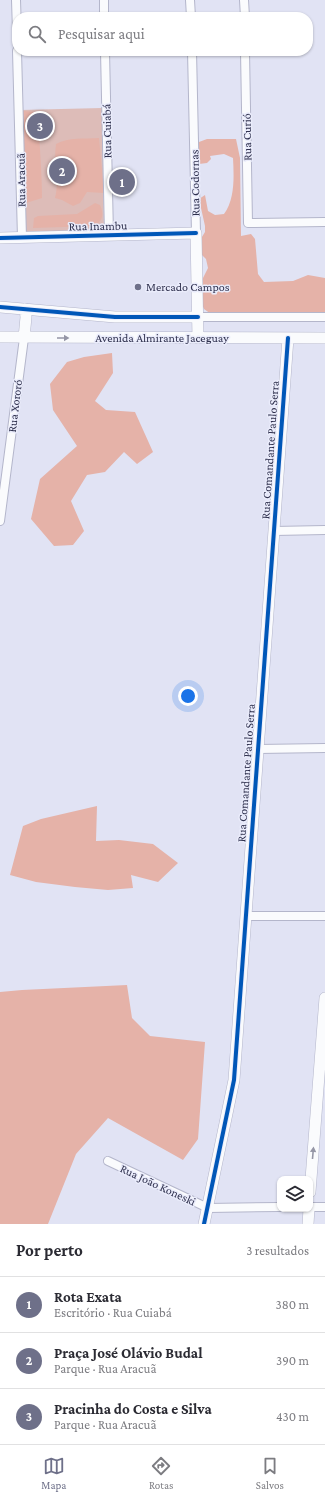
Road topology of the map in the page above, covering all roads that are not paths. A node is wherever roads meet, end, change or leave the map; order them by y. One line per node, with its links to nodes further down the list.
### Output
1 (16, 0): 5 (street)
2 (104, 0): 6 (street)
3 (190, 0): 7 (street)
4 (244, 0): 8 (street)
5 (16, 12)
6 (104, 12)
7 (191, 12)
8 (245, 12)
9 (18, 56): 17 (street, Rua Aracuã)
10 (105, 56): 15 (street, Rua Cuiabá)
11 (192, 56): 14 (street, Rua Codornas)
12 (245, 56): 13 (street, Rua Curió)
13 (325, 222)
14 (196, 233): 15 (street, Rua Inambu); 20 (street, Rua Codornas)
15 (109, 236): 17 (street, Rua Inambu)
16 (0, 238): 17 (street, Rua Inambu)
17 (22, 238)
18 (0, 307): 19 (street, Avenida Almirante Jaceguay)
19 (25, 308): 20 (street, Avenida Almirante Jaceguay); 23 (street)
20 (198, 317): 21 (street, Avenida Almirante Jaceguay); 24 (street, Rua Codornas)
21 (325, 317)
22 (0, 337): 23 (street, Avenida Almirante Jaceguay)
23 (24, 338): 24 (street, Avenida Almirante Jaceguay, one-way to 24); 27 (street, Rua Xororó)
24 (198, 338): 25 (street, Avenida Almirante Jaceguay)
25 (288, 338): 26 (street, Avenida Almirante Jaceguay); 29 (street, Rua Comandante Paulo Serra)
26 (325, 338)
27 (0, 521)
28 (325, 530): 29 (street)
29 (274, 531): 31 (street, Rua Comandante Paulo Serra)
30 (325, 748): 31 (street)
31 (258, 749): 32 (street, Rua Comandante Paulo Serra)
32 (246, 916): 33 (street); 39 (street, Rua Comandante Paulo Serra)
33 (325, 916)
34 (325, 998): 36 (street, one-way to 34)
35 (108, 1161): 39 (street, Rua João Koneski)
36 (311, 1176)
37 (277, 1207): 39 (street, Rua João Koneski)
38 (325, 1207): 40 (street)
39 (208, 1208): 42 (street, Rua Comandante Paulo Serra)
40 (313, 1208)
41 (309, 1212): 43 (street)
42 (204, 1224)
43 (308, 1224)

